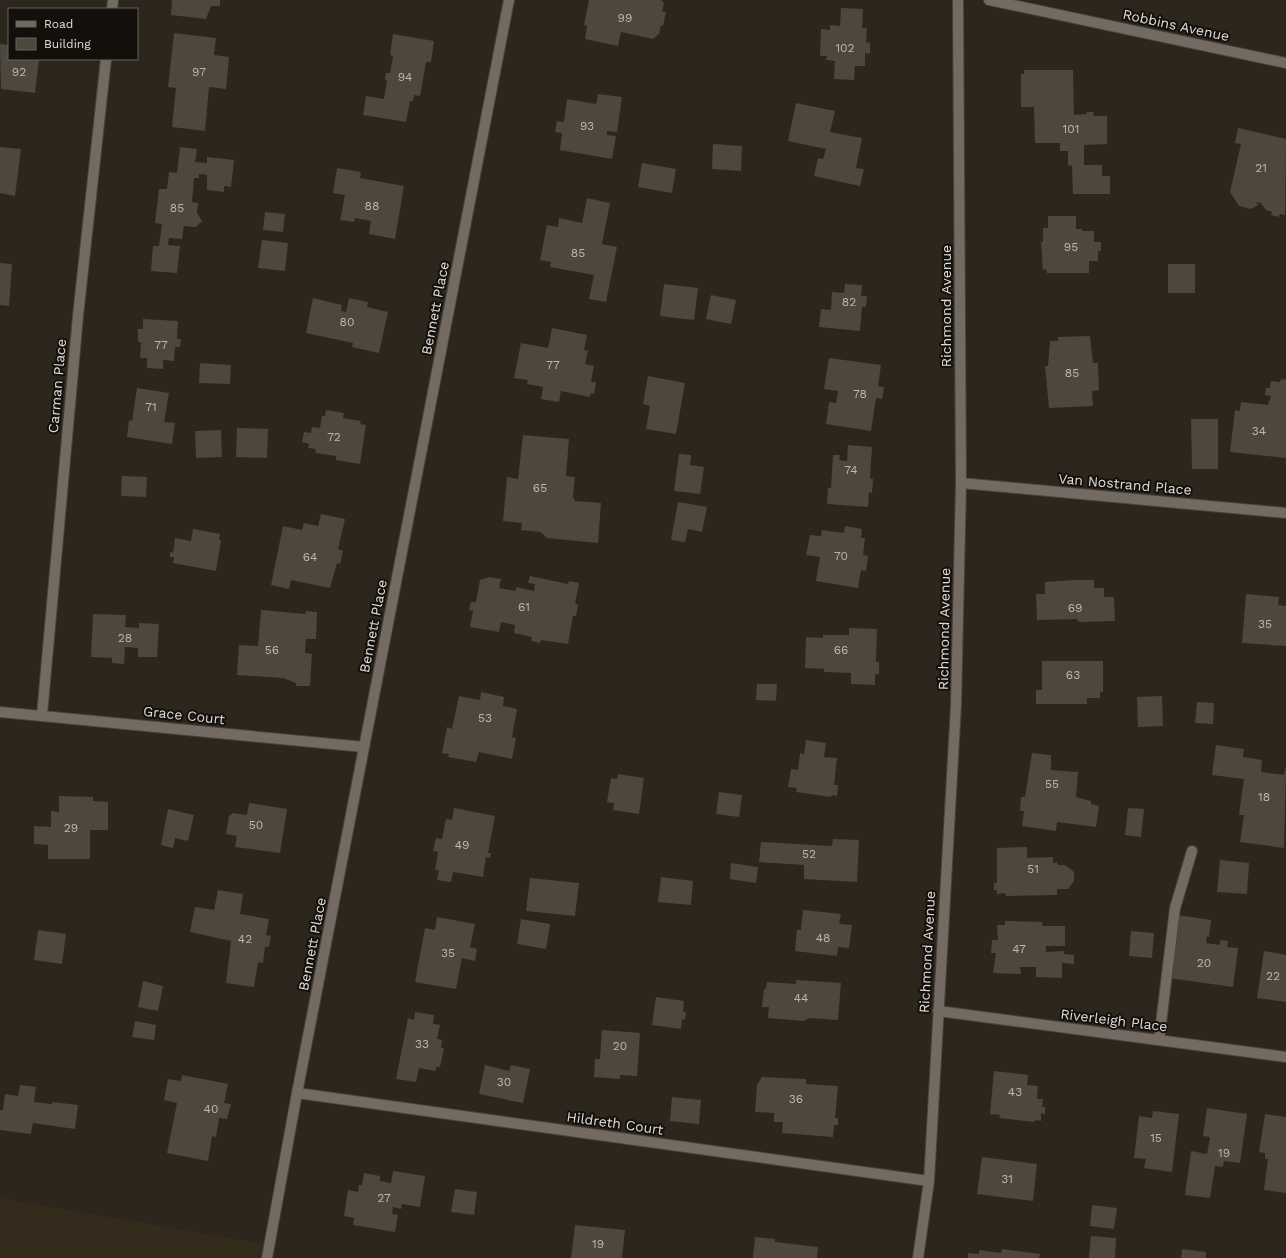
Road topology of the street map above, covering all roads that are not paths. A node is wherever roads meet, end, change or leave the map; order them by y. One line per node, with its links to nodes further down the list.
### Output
1 (508, 0): 10 (street, Bennett Place)
2 (958, 0): 6 (street, Richmond Avenue)
3 (989, 0): 5 (street, Robbins Avenue)
4 (106, 60): 9 (street, Carman Place)
5 (1286, 62)
6 (961, 483): 7 (street, Van Nostrand Place); 12 (street, Richmond Avenue)
7 (1286, 513)
8 (0, 712): 9 (street, Grace Court)
9 (42, 715): 10 (street, Grace Court)
10 (364, 747): 15 (street, Bennett Place)
11 (1192, 851): 13 (street)
12 (938, 1011): 13 (street, Riverleigh Place); 16 (street, Richmond Avenue)
13 (1159, 1040): 14 (street, Riverleigh Place)
14 (1286, 1057)
15 (297, 1093): 16 (street, Hildreth Court); 17 (street, Bennett Place)
16 (929, 1181): 18 (street, Richmond Avenue)
17 (267, 1258)
18 (918, 1258)

